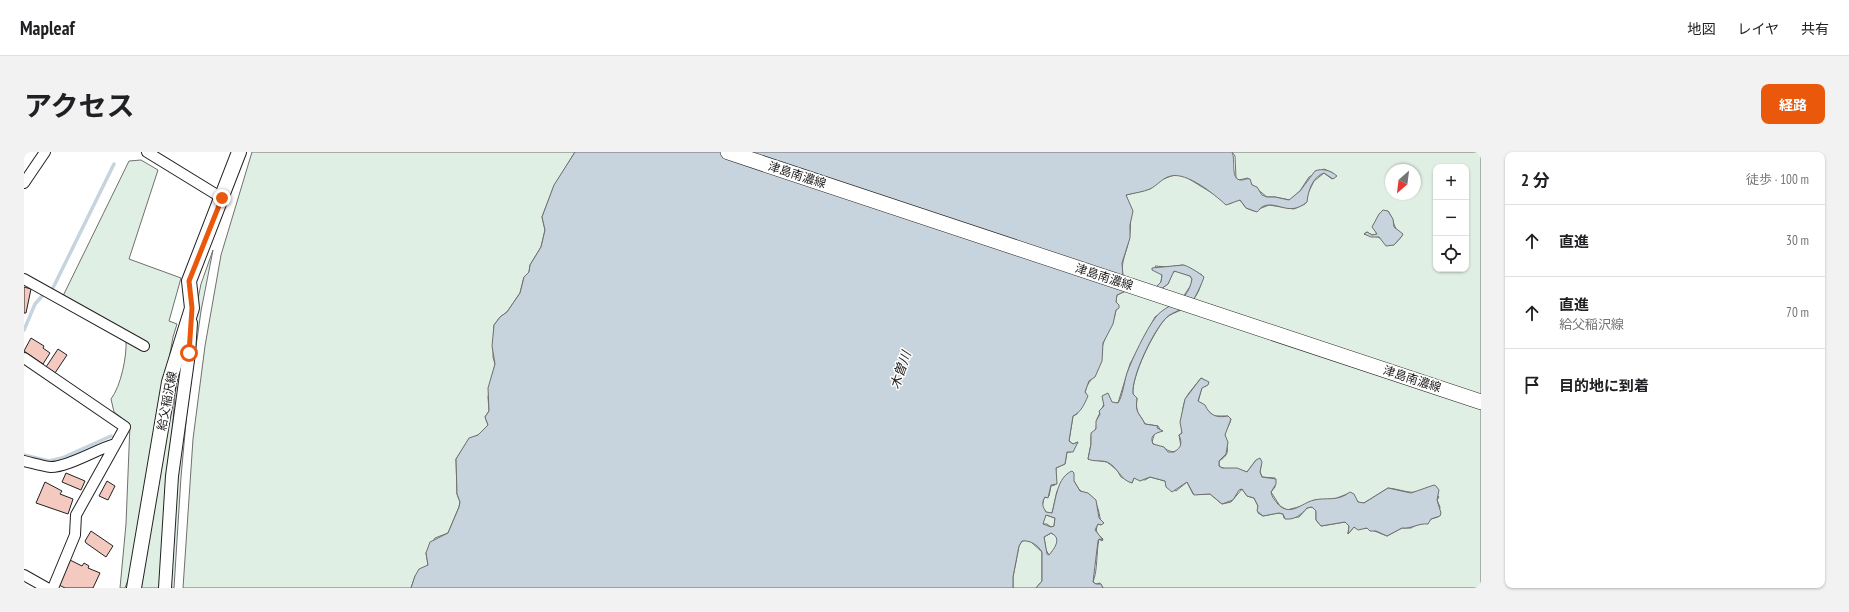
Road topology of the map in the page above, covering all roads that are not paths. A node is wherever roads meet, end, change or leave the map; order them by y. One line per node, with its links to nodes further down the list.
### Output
1 (45, 152): 5 (street)
2 (148, 152): 6 (street)
3 (239, 152): 6 (main road, 給父稲沢線)
4 (728, 152): 11 (main road, 津島南濃線)
5 (24, 183)
6 (222, 198): 8 (main road, 給父稲沢線)
7 (24, 279): 9 (street)
8 (192, 308): 17 (main road, 給父稲沢線); 18 (street)
9 (144, 346)
10 (24, 358): 12 (street)
11 (1481, 402)
12 (115, 444): 13 (street); 16 (street)
13 (24, 460)
14 (24, 575): 15 (street)
15 (47, 588)
16 (53, 588)
17 (134, 588)
18 (165, 588)

